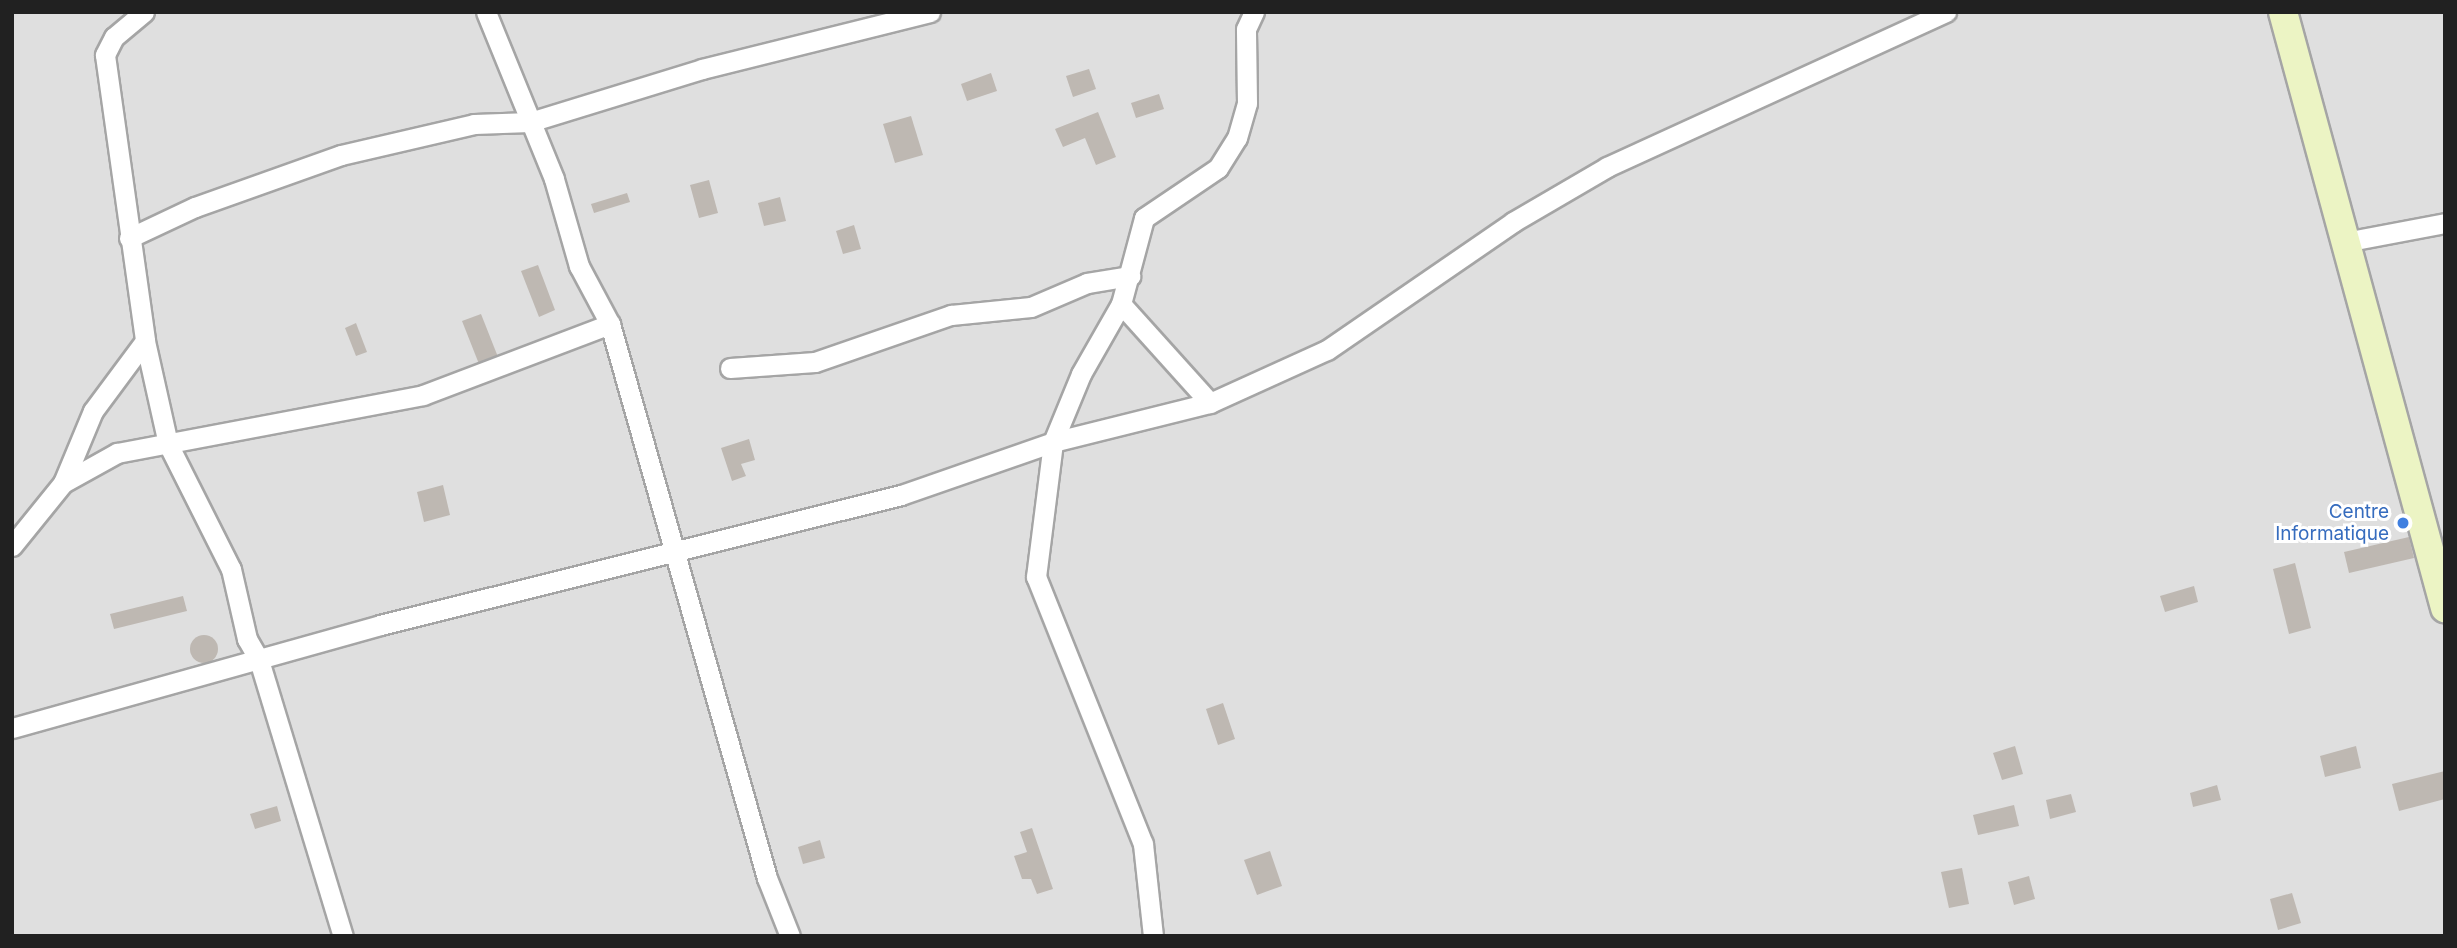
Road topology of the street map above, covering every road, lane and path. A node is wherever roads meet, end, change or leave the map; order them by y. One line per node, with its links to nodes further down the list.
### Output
1 (144, 12): 9 (street)
2 (485, 12): 7 (street)
3 (930, 12): 7 (street)
4 (1254, 12): 11 (street)
5 (1946, 12): 16 (street)
6 (2284, 12): 10 (street)
7 (530, 122): 9 (street); 13 (street)
8 (2445, 223): 10 (street)
9 (129, 238): 14 (street)
10 (2350, 241): 22 (street)
11 (1130, 276): 12 (street); 15 (street)
12 (1121, 304): 16 (street); 17 (street)
13 (610, 324): 18 (street); 21 (street)
14 (145, 341): 18 (street); 19 (street)
15 (730, 368)
16 (1210, 403): 17 (street)
17 (1053, 442): 21 (street); 27 (street)
18 (168, 444): 19 (street); 23 (street)
19 (62, 483): 20 (street)
20 (12, 546)
21 (672, 551): 23 (street); 26 (street)
22 (2445, 608)
23 (259, 660): 24 (street); 25 (street)
24 (12, 729)
25 (343, 936)
26 (790, 936)
27 (1153, 936)

